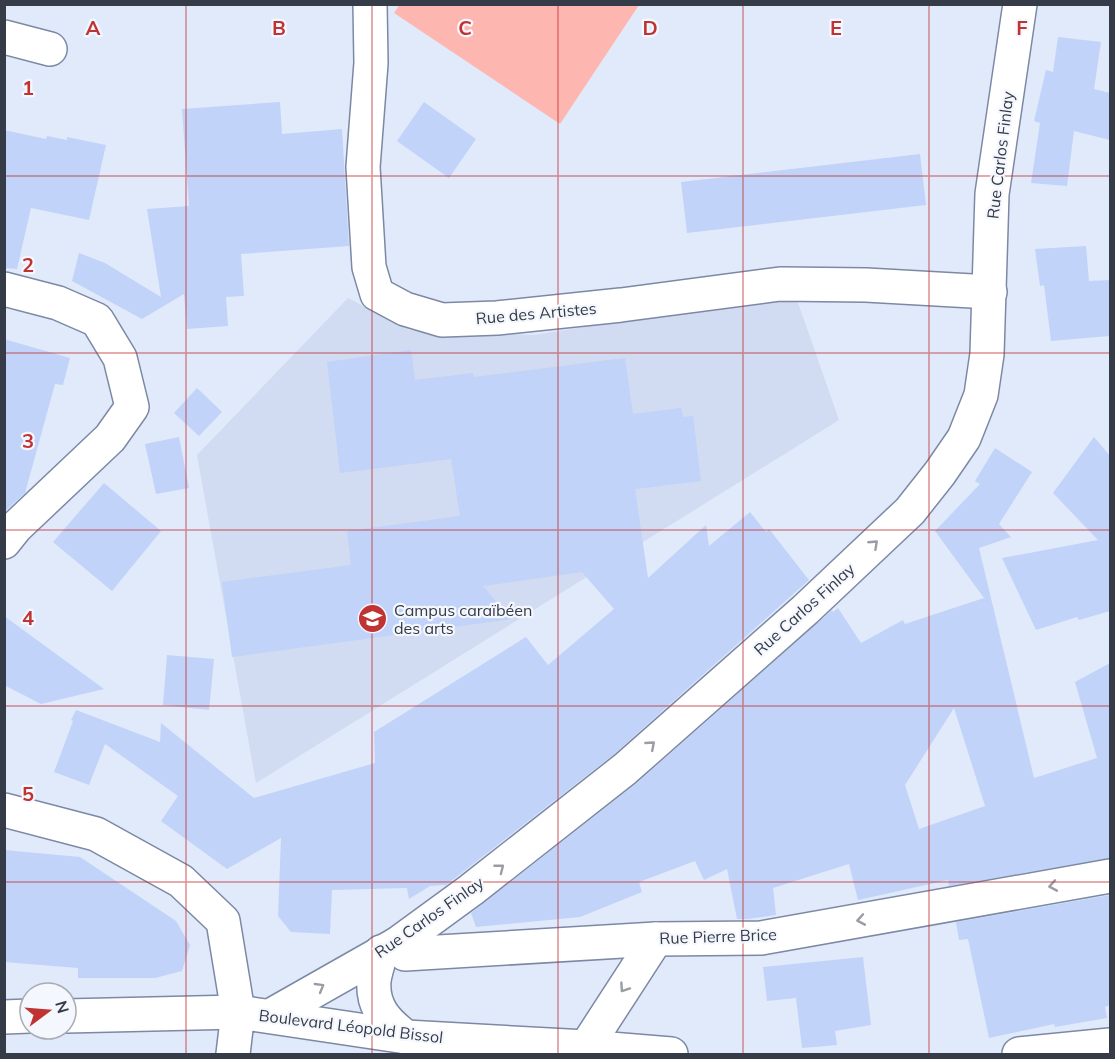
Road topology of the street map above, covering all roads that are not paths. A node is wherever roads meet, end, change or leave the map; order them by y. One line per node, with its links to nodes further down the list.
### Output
1 (370, 4): 6 (street, Rue des Artistes)
2 (1020, 4): 6 (street, Rue Carlos Finlay)
3 (4, 37): 4 (street)
4 (50, 49)
5 (4, 289): 7 (street)
6 (990, 292): 11 (street, Rue Carlos Finlay, one-way to 6)
7 (4, 542)
8 (4, 810): 13 (street)
9 (1110, 876): 10 (street, Rue Pierre Brice, one-way to 10)
10 (657, 939): 11 (street, Rue Pierre Brice); 16 (street, one-way to 16)
11 (389, 948): 13 (street, Rue Carlos Finlay, one-way to 11); 14 (street)
12 (78, 1017): 13 (street, Boulevard Léopold Bissol)
13 (244, 1031): 14 (street, Boulevard Léopold Bissol)
14 (406, 1037): 16 (street, Boulevard Léopold Bissol)
15 (1110, 1045): 18 (street)
16 (586, 1047): 17 (street, Boulevard Léopold Bissol)
17 (671, 1054)
18 (1019, 1054)

